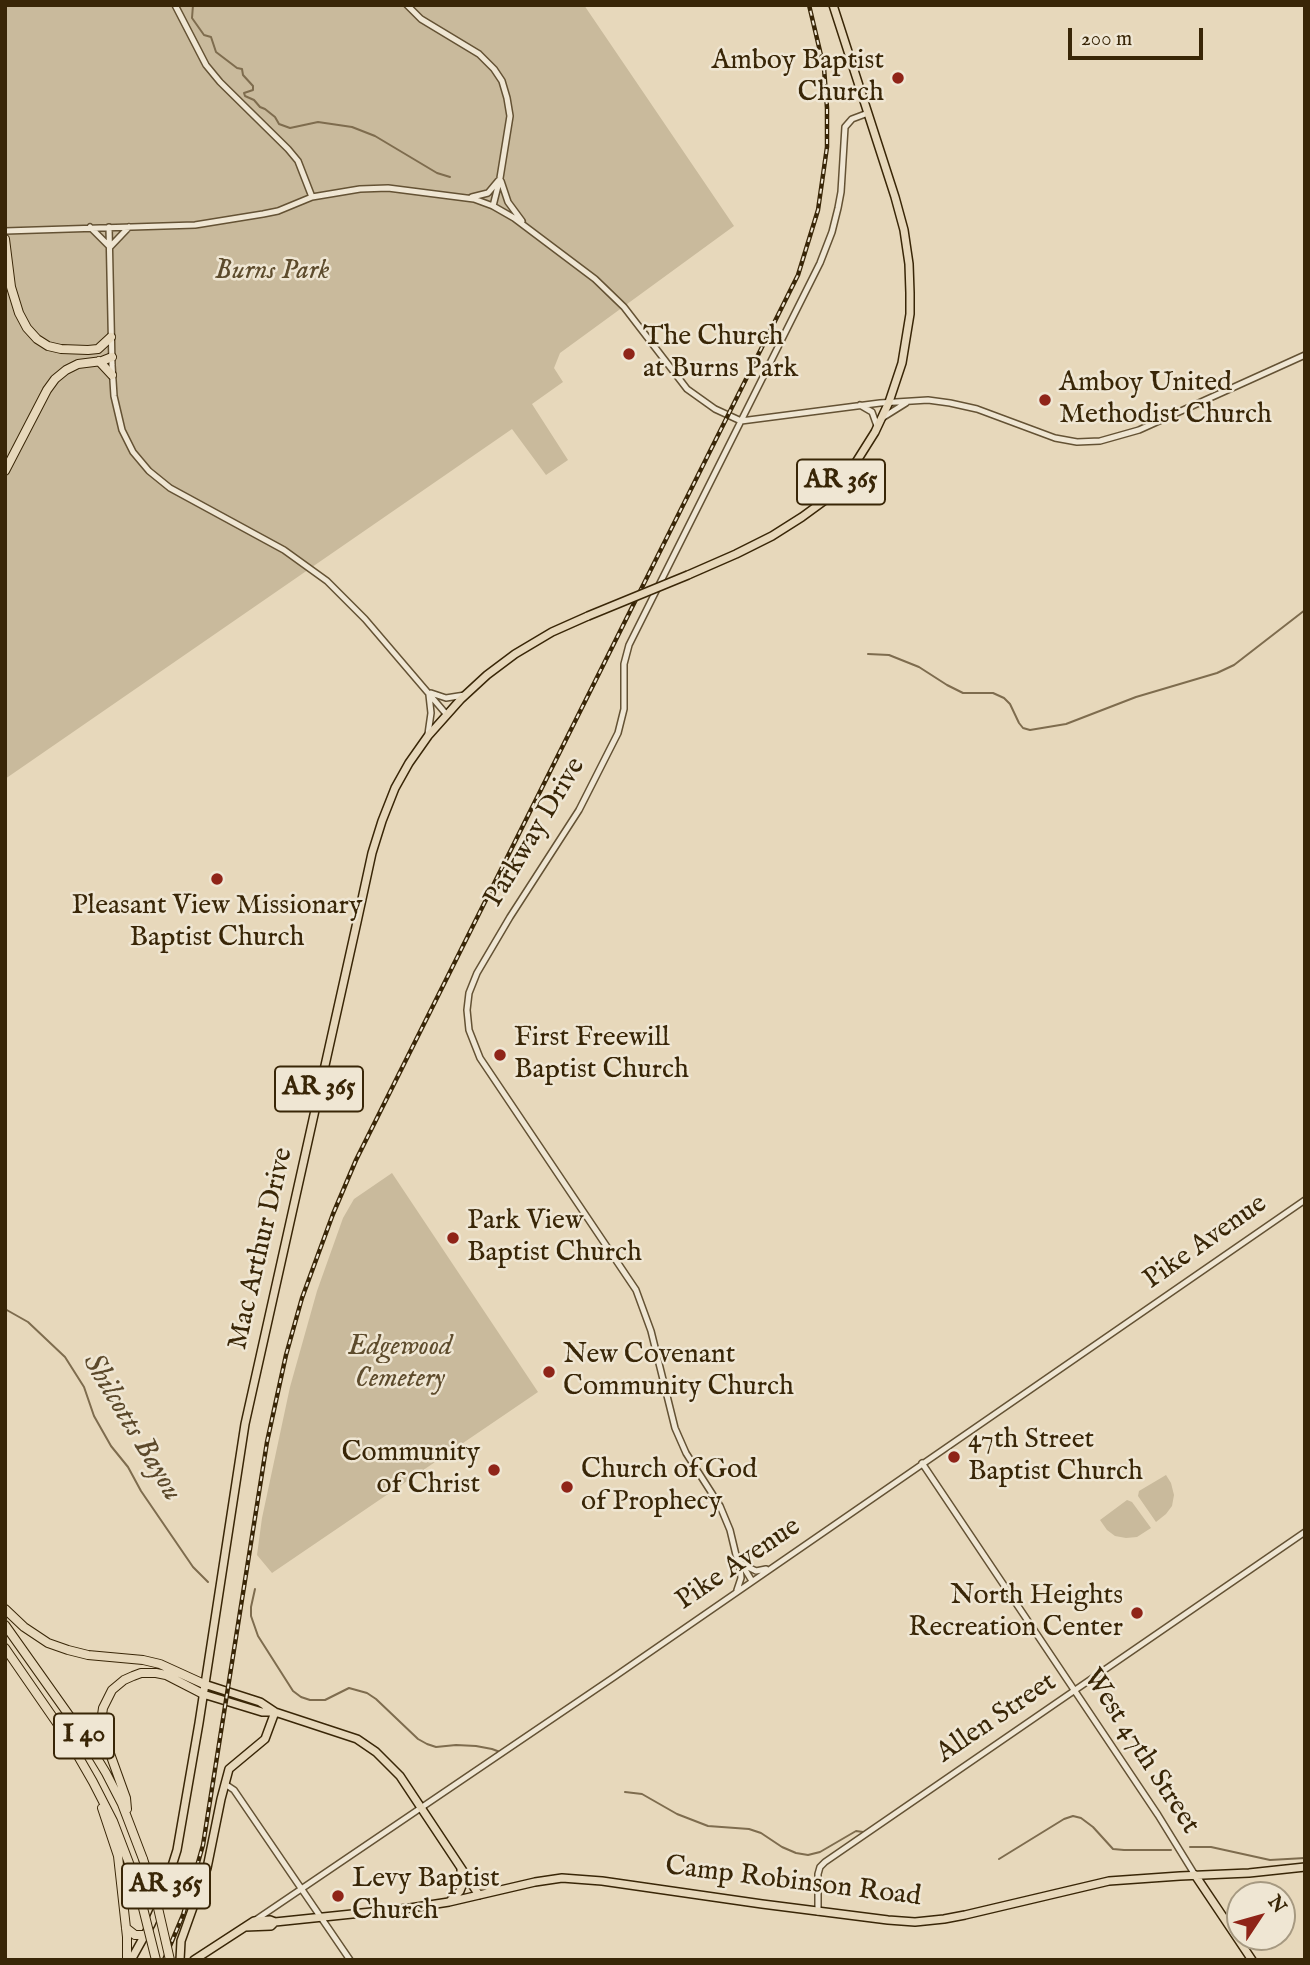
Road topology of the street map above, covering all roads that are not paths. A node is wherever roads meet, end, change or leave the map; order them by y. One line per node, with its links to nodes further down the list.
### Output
1 (175, 5): 6 (street)
2 (407, 5): 5 (street)
3 (832, 5): 4 (main road, AR 365)
4 (868, 114): 25 (main road, AR 365); 27 (street, Parkway Drive)
5 (500, 178): 8 (street); 10 (street); 11 (street)
6 (306, 180): 7 (street); 9 (street)
7 (312, 197): 8 (street); 9 (street)
8 (466, 198): 10 (street)
9 (299, 202): 13 (street)
10 (494, 206): 11 (street)
11 (526, 226): 30 (street)
12 (109, 227): 13 (street); 14 (street); 17 (street)
13 (129, 227): 17 (street)
14 (90, 228): 15 (street); 17 (street)
15 (5, 232)
16 (5, 239): 19 (highway)
17 (110, 247): 18 (street)
18 (111, 337): 19 (highway); 20 (street)
19 (98, 349): 20 (highway)
20 (112, 354): 22 (highway); 23 (street)
21 (1305, 355): 24 (street)
22 (99, 362): 23 (highway); 32 (highway)
23 (112, 374): 33 (street)
24 (910, 401): 25 (street); 28 (street)
25 (889, 402): 26 (street); 28 (main road, AR 365)
26 (860, 405): 29 (street); 31 (street)
27 (747, 408): 29 (street); 30 (street, Parkway Drive)
28 (882, 418): 31 (main road, AR 365)
29 (758, 420): 30 (street)
30 (741, 421): 40 (street, Parkway Drive)
31 (877, 428): 34 (main road, Mac Arthur Drive / AR 365, bridge)
32 (5, 471)
33 (429, 692): 34 (street); 35 (street); 36 (street)
34 (465, 695): 35 (main road, Mac Arthur Drive / AR 365)
35 (447, 715): 36 (main road, Mac Arthur Drive / AR 365)
36 (428, 736): 47 (main road, Mac Arthur Drive / AR 365)
37 (1305, 1200): 38 (street, Pike Avenue)
38 (922, 1463): 41 (street, Pike Avenue); 48 (street, West 47th Street)
39 (1305, 1532): 48 (street, Allen Street)
40 (740, 1563): 41 (street); 42 (street, Parkway Drive); 43 (street, Parkway Drive)
41 (771, 1568): 42 (street, Pike Avenue)
42 (752, 1581): 43 (street, Pike Avenue)
43 (737, 1591): 53 (street, Pike Avenue)
44 (5, 1609): 47 (highway)
45 (5, 1625): 54 (highway, I 40)
46 (5, 1648): 51 (highway, I 40)
47 (204, 1684): 49 (main road, Mac Arthur Drive / AR 365); 50 (main road)
48 (1076, 1691): 57 (street, West 47th Street); 62 (street, Allen Street)
49 (203, 1694): 50 (main road); 54 (highway); 68 (main road, Mac Arthur Drive / AR 365)
50 (275, 1712): 52 (main road); 53 (main road)
51 (93, 1782): 67 (highway); 70 (highway, I 40, bridge)
52 (225, 1784): 58 (street); 71 (main road)
53 (421, 1808): 56 (main road); 58 (street, Pike Avenue)
54 (128, 1819): 71 (highway, I 40, bridge)
55 (1305, 1867): 57 (main road, Camp Robinson Road)
56 (463, 1871): 59 (main road); 60 (main road); 61 (main road)
57 (1195, 1875): 62 (main road, Camp Robinson Road); 74 (main road, West 47th Street)
58 (302, 1889): 63 (street); 64 (street, Pike Avenue)
59 (499, 1890): 60 (main road, Camp Robinson Road); 62 (main road, Camp Robinson Road)
60 (479, 1895): 61 (main road, Camp Robinson Road)
61 (450, 1902): 63 (main road, Camp Robinson Road)
62 (818, 1912)
63 (321, 1917): 65 (main road, Camp Robinson Road); 73 (street)
64 (254, 1921): 65 (main road, Camp Robinson Road); 66 (main road, Pike Avenue)
65 (275, 1922): 66 (main road, Camp Robinson Road)
66 (245, 1927): 72 (main road, Pike Avenue)
67 (126, 1928): 68 (highway); 69 (highway)
68 (145, 1935): 69 (main road, Mac Arthur Drive / AR 365)
69 (129, 1960)
70 (156, 1960)
71 (175, 1960)
72 (194, 1960)
73 (350, 1960)
74 (1252, 1960)

